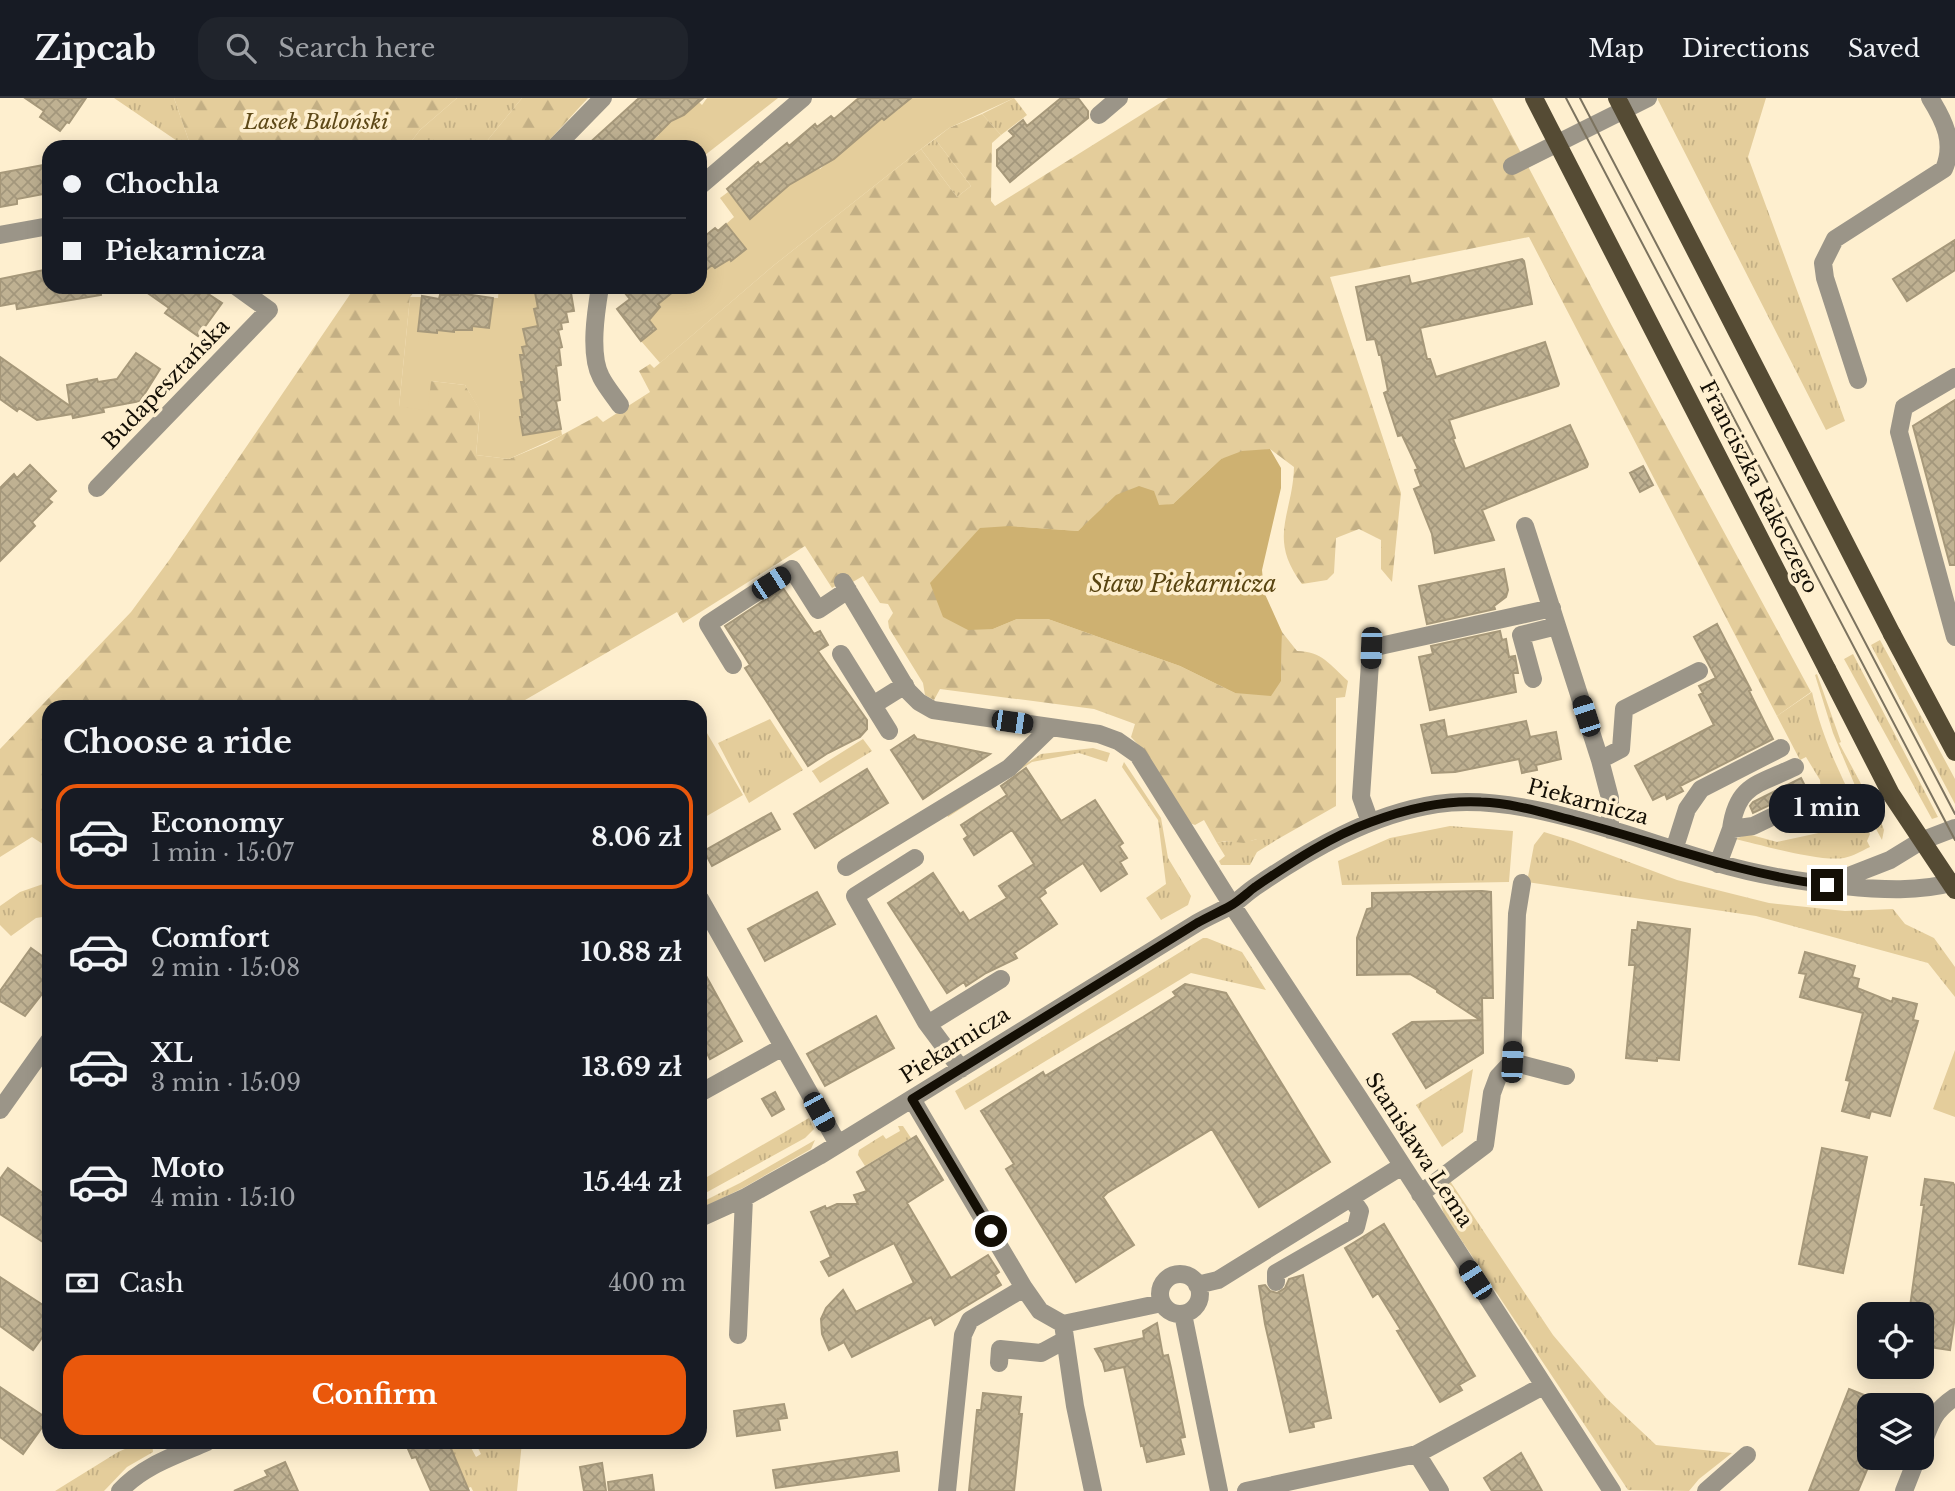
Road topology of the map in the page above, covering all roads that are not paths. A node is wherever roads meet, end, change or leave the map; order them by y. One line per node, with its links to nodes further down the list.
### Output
1 (603, 98): 9 (street)
2 (803, 98): 11 (street)
3 (1119, 98): 8 (street)
4 (1534, 98): 41 (main road, Franciszka Rakoczego, bridge)
5 (1617, 98): 33 (main road, bridge)
6 (1648, 98): 10 (street)
7 (1930, 98): 17 (street)
8 (1099, 115)
9 (562, 140)
10 (1512, 166)
11 (707, 180)
12 (42, 227): 13 (street)
13 (0, 235)
14 (247, 294): 19 (street, Budapesztańska)
15 (599, 294): 18 (street)
16 (1955, 377): 23 (street)
17 (1858, 380)
18 (620, 405)
19 (97, 488)
20 (1525, 526): 21 (street)
21 (1552, 608): 22 (street); 37 (street)
22 (1558, 626): 27 (street); 34 (street)
23 (1955, 637)
24 (841, 654): 29 (street)
25 (733, 665): 28 (street)
26 (1699, 671): 34 (street)
27 (1532, 678)
28 (905, 685): 29 (street); 30 (street)
29 (873, 705): 31 (street)
30 (1051, 727): 45 (street); 49 (street)
31 (889, 731)
32 (1781, 748): 42 (street)
33 (1955, 752)
34 (1600, 760): 40 (street)
35 (1795, 767): 39 (street)
36 (1809, 799): 39 (street)
37 (1370, 822): 40 (street, Piekarnicza); 49 (street, Piekarnicza)
38 (1955, 828): 41 (street, Piekarnicza)
39 (1731, 829): 44 (street)
40 (1610, 830): 42 (street, Piekarnicza)
41 (1921, 841): 47 (street, Piekarnicza); 48 (main road, Franciszka Rakoczego)
42 (1675, 850): 44 (street, Piekarnicza)
43 (915, 858): 52 (street)
44 (1718, 864): 47 (street, Piekarnicza)
45 (846, 867)
46 (1522, 883): 55 (street)
47 (1827, 885): 48 (street, Piekarnicza)
48 (1953, 885)
49 (1232, 905): 56 (street, Piekarnicza); 62 (street, Stanisława Lema)
50 (707, 912): 53 (street)
51 (1001, 979): 52 (street)
52 (928, 1024): 56 (street)
53 (783, 1047): 58 (street); 61 (street)
54 (42, 1051): 60 (street)
55 (1512, 1062): 57 (street); 63 (street)
56 (961, 1069): 59 (street, Piekarnicza)
57 (1566, 1076)
58 (707, 1089)
59 (912, 1099): 61 (street, Piekarnicza); 69 (street)
60 (0, 1110)
61 (838, 1144): 64 (street, Piekarnicza)
62 (1402, 1166): 63 (street, Stanisława Lema); 65 (street)
63 (1420, 1194): 75 (street, Stanisława Lema)
64 (744, 1198): 66 (street, Piekarnicza); 73 (street)
65 (1351, 1198): 67 (street); 68 (street)
66 (707, 1215)
67 (1276, 1282)
68 (1197, 1285): 70 (street); 71 (street)
69 (1024, 1288): 72 (street); 83 (street)
70 (1162, 1303): 71 (street); 72 (street)
71 (1183, 1314): 85 (street)
72 (1064, 1332): 74 (street); 84 (street)
73 (738, 1335)
74 (999, 1363)
75 (1544, 1386): 79 (street); 88 (street, Stanisława Lema)
76 (1955, 1397): 77 (street)
77 (1934, 1415)
78 (192, 1449): 82 (street)
79 (1417, 1454): 86 (street); 87 (street)
80 (1747, 1455): 89 (street)
81 (1912, 1470): 90 (street)
82 (120, 1491)
83 (947, 1491)
84 (1093, 1491)
85 (1219, 1491)
86 (1246, 1491)
87 (1440, 1491)
88 (1612, 1491)
89 (1706, 1491)
90 (1904, 1491)

